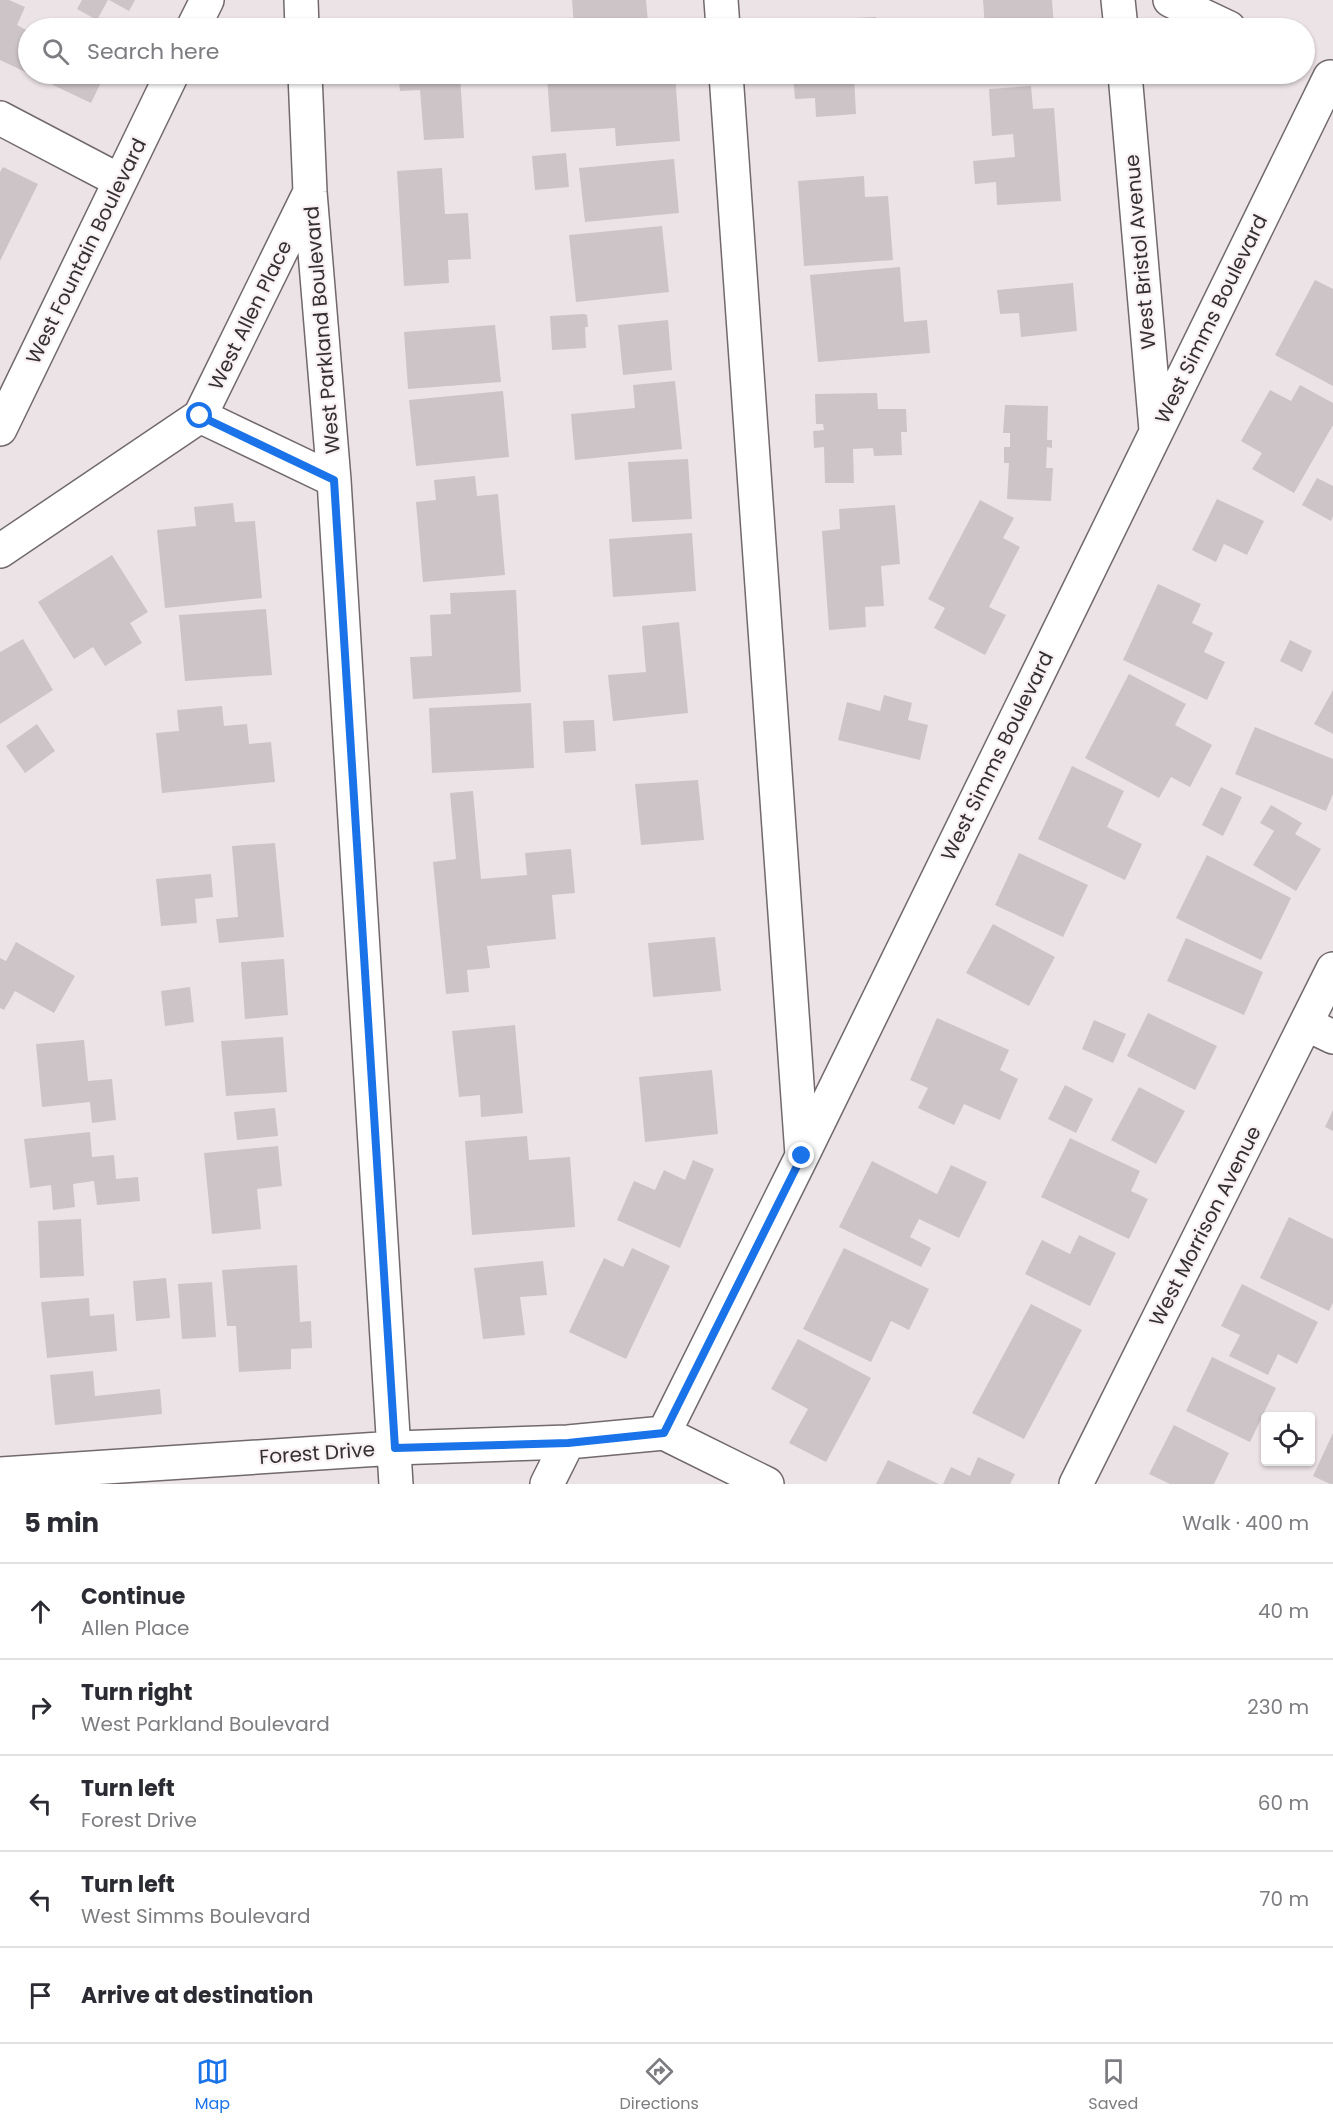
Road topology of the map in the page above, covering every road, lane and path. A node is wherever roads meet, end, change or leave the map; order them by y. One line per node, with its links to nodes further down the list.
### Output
1 (207, 0): 6 (street)
2 (301, 0): 7 (street)
3 (721, 0): 8 (street)
4 (1118, 0): 9 (street)
5 (1170, 0): 10 (street)
6 (198, 18)
7 (302, 18)
8 (722, 18)
9 (1120, 18)
10 (1208, 18)
11 (1322, 74): 21 (street, West Simms Boulevard)
12 (166, 84): 17 (street, West Fountain Boulevard)
13 (305, 84): 18 (street, West Parkland Boulevard)
14 (727, 84): 26 (street)
15 (1126, 84): 21 (street, West Bristol Avenue)
16 (0, 118): 17 (street)
17 (120, 181): 20 (street, West Fountain Boulevard)
18 (310, 192): 19 (street, West Allen Place); 22 (street, West Parkland Boulevard)
19 (200, 416): 22 (street); 23 (street, West Allen Place)
20 (0, 429)
21 (1156, 431): 26 (street, West Simms Boulevard)
22 (334, 480): 29 (street, West Parkland Boulevard)
23 (0, 551)
24 (1333, 969): 25 (street, West Morrison Avenue)
25 (1320, 1030): 34 (street, West Morrison Avenue)
26 (802, 1156): 27 (street, West Simms Boulevard)
27 (664, 1433): 28 (street, Forest Drive); 33 (street)
28 (568, 1443): 29 (street, Forest Drive); 32 (street)
29 (395, 1448): 30 (street, Forest Drive); 31 (street, West Parkland Boulevard)
30 (0, 1474)
31 (396, 1484)
32 (547, 1484)
33 (767, 1484)
34 (1076, 1484)

